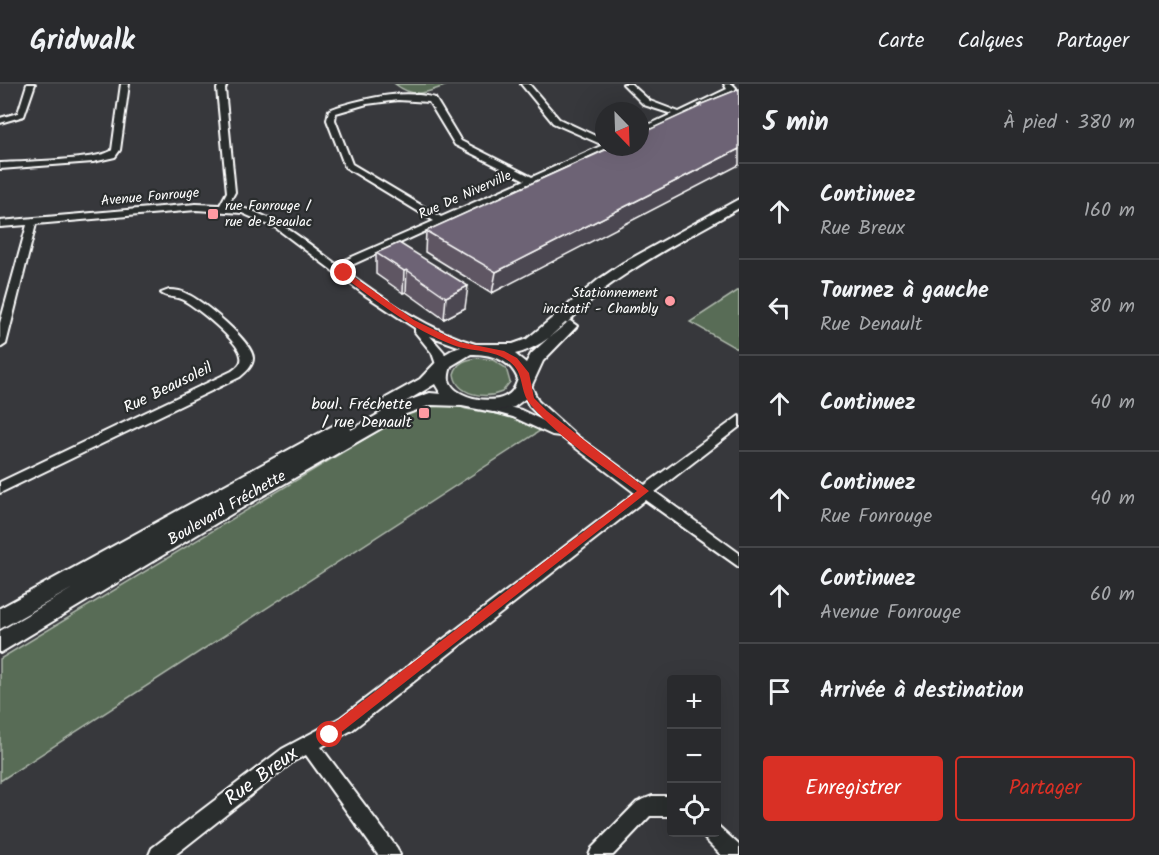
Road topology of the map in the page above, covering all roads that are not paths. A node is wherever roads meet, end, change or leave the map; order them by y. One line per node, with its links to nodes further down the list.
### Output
1 (31, 84): 8 (street)
2 (125, 84): 12 (street)
3 (223, 84): 15 (street)
4 (525, 84): 10 (street)
5 (627, 84): 7 (street)
6 (728, 84): 7 (street)
7 (678, 114): 9 (street)
8 (0, 121)
9 (649, 128)
10 (595, 141)
11 (595, 149): 13 (street, Rue De Niverville)
12 (0, 166)
13 (532, 180): 17 (street, Rue De Niverville); 17 (street)
14 (739, 203): 26 (main road)
15 (223, 207): 18 (street, Avenue Fonrouge); 20 (street, Avenue Fonrouge)
16 (739, 213): 28 (main road)
17 (441, 221): 20 (street, Rue De Niverville)
18 (32, 222): 19 (street, Avenue Fonrouge); 22 (street)
19 (0, 224)
20 (336, 268): 24 (street, Avenue Fonrouge)
21 (166, 293): 33 (street, Rue Beausoleil)
22 (12, 299): 23 (street); 25 (street)
23 (0, 300)
24 (411, 322): 26 (street); 27 (street)
25 (0, 344)
26 (485, 350): 27 (main road); 28 (main road)
27 (442, 369): 29 (main road); 36 (main road, Boulevard Fréchette)
28 (526, 381): 30 (main road); 32 (street)
29 (462, 400): 30 (main road); 37 (main road, Boulevard Fréchette)
30 (486, 406): 32 (street)
31 (739, 420): 34 (street, Rue Breux)
32 (572, 439): 34 (street)
33 (0, 488)
34 (644, 491): 35 (street); 38 (street, Rue Breux)
35 (739, 561)
36 (0, 620)
37 (0, 643)
38 (310, 744): 41 (street, Rue Breux); 42 (street)
39 (667, 806): 43 (street)
40 (717, 837): 44 (street)
41 (159, 855)
42 (390, 855)
43 (599, 855)
44 (735, 855)

